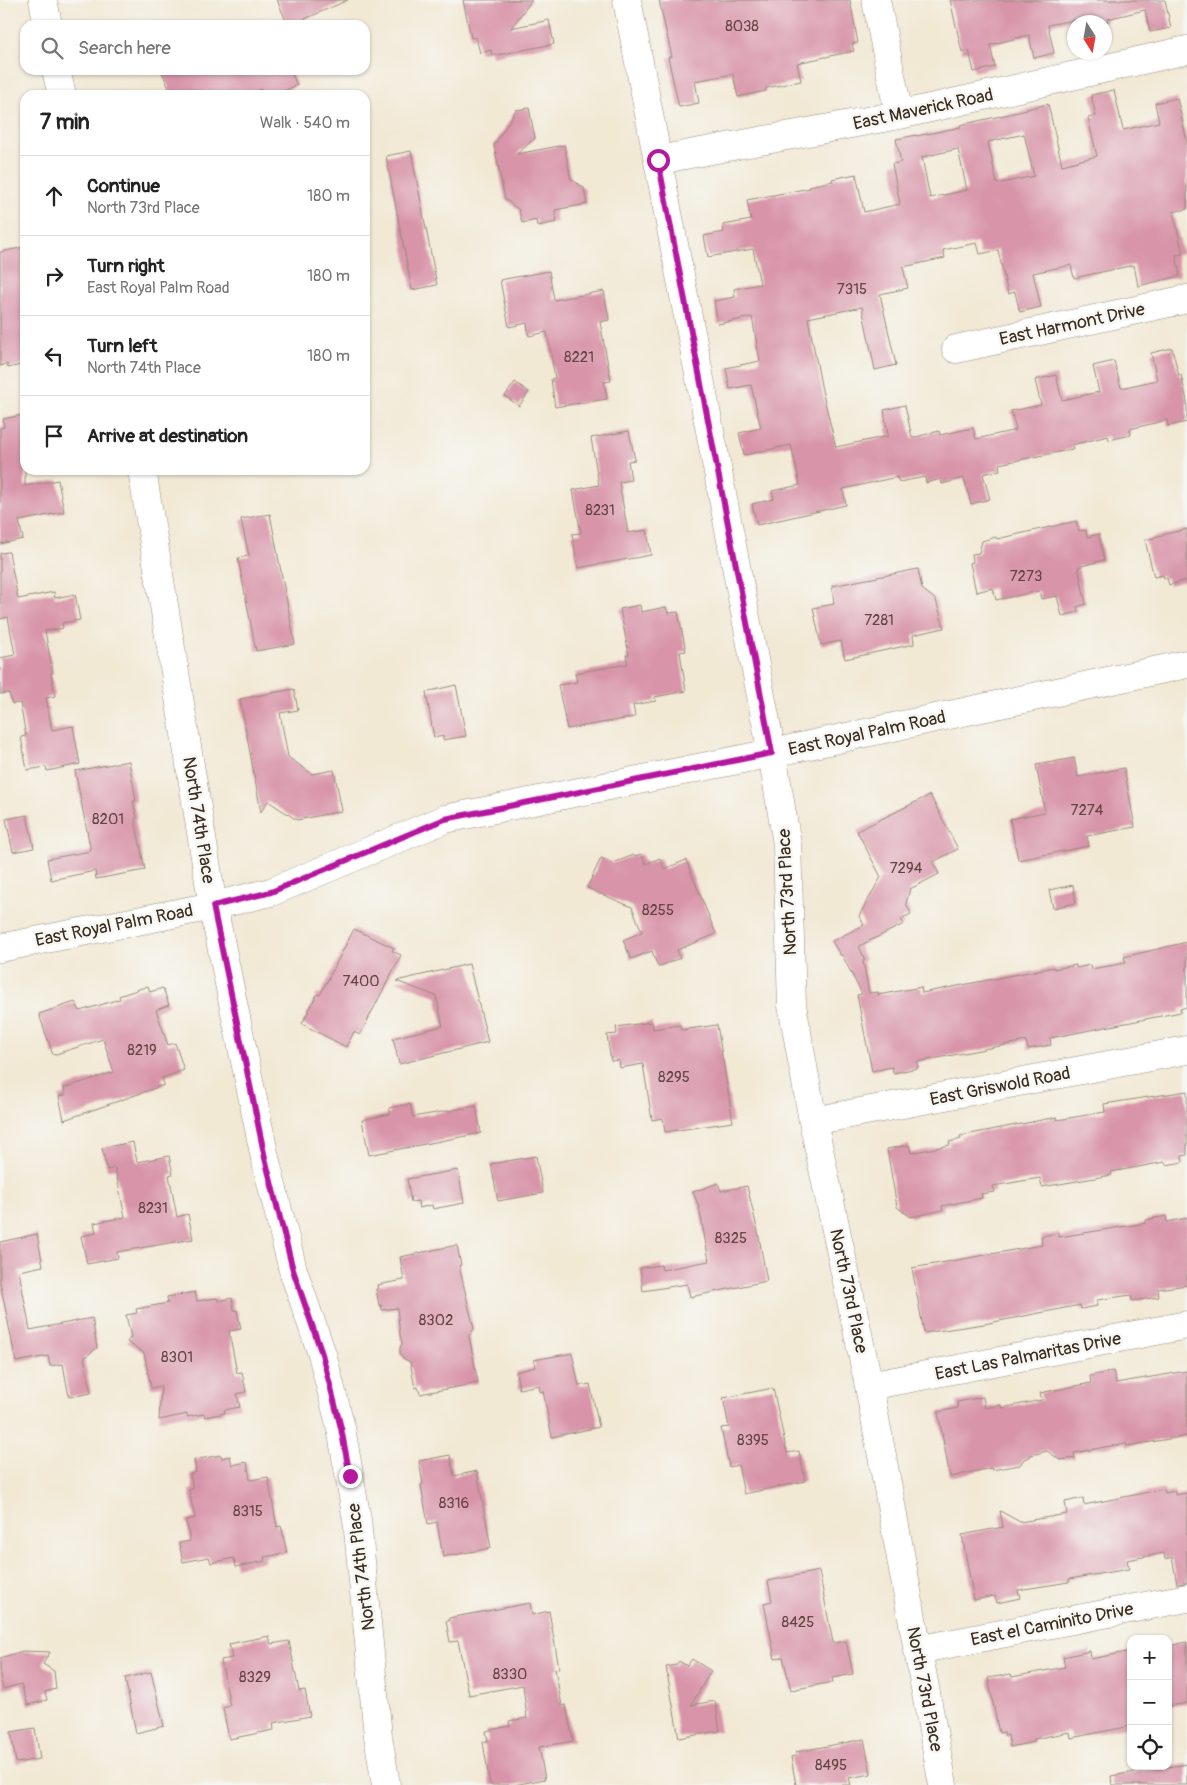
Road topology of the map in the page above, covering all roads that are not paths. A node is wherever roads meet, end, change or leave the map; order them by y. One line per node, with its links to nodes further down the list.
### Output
1 (43, 0): 4 (street)
2 (627, 0): 9 (street, North 73rd Place)
3 (876, 0): 8 (street)
4 (47, 20)
5 (1187, 50): 8 (street, East Maverick Road)
6 (57, 75): 7 (street)
7 (61, 90)
8 (899, 115): 9 (street, East Maverick Road)
9 (658, 160): 14 (street, North 73rd Place)
10 (1187, 298): 11 (street, East Harmont Drive)
11 (956, 349)
12 (143, 475): 15 (street, North 74th Place)
13 (1187, 664): 14 (street, East Royal Palm Road)
14 (772, 753): 15 (street, East Royal Palm Road); 18 (street, North 73rd Place)
15 (213, 906): 16 (street, East Royal Palm Road); 23 (street, North 74th Place)
16 (0, 948)
17 (1187, 1050): 18 (street, East Griswold Road)
18 (813, 1121): 20 (street, North 73rd Place)
19 (1187, 1325): 20 (street, East Las Palmaritas Drive)
20 (868, 1386): 22 (street, North 73rd Place)
21 (1187, 1598): 22 (street, East el Caminito Drive)
22 (917, 1650): 24 (street, North 73rd Place)
23 (386, 1785)
24 (942, 1785)

